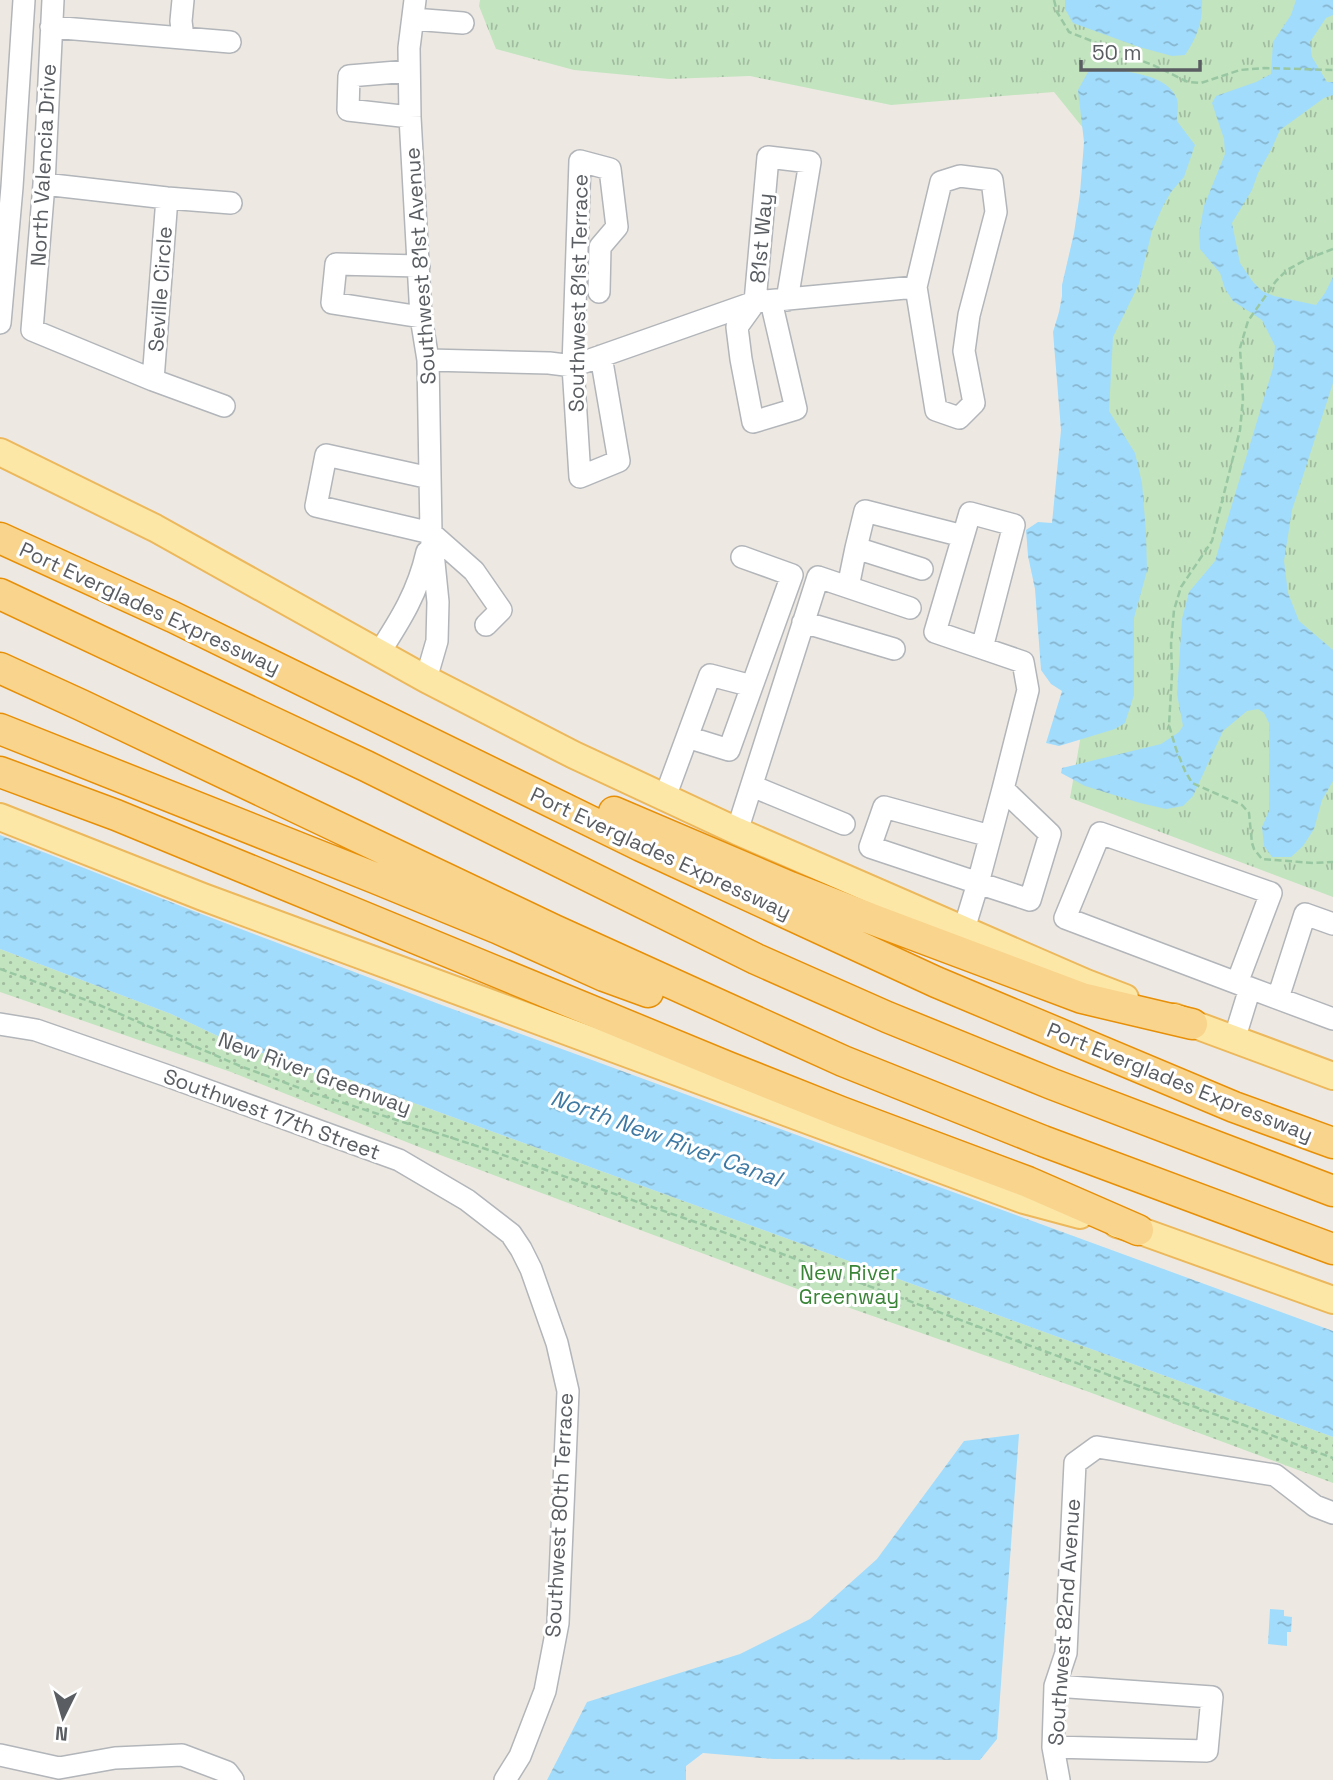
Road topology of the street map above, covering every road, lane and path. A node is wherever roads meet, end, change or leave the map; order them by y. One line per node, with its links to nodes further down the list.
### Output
1 (24, 0): 22 (street)
2 (53, 0): 7 (street, North Valencia Drive)
3 (183, 0): 8 (street)
4 (1054, 0): 10 (path)
5 (414, 10): 6 (street); 11 (street, Southwest 81st Avenue)
6 (463, 23)
7 (51, 27): 8 (street); 13 (street, North Valencia Drive)
8 (183, 38): 9 (street)
9 (230, 42)
10 (1333, 70)
11 (409, 71): 12 (street, Southwest 81st Avenue); 12 (street)
12 (411, 117): 17 (street, Southwest 81st Avenue)
13 (44, 184): 14 (street, Seville Circle); 23 (street, North Valencia Drive)
14 (167, 198): 15 (street, Seville Circle); 27 (street, Seville Circle)
15 (231, 203)
16 (1333, 249): 59 (path)
17 (419, 266): 21 (street, Southwest 81st Avenue); 21 (street)
18 (916, 287): 18 (street); 20 (street)
19 (599, 292): 26 (street, Southwest 81st Terrace)
20 (771, 301): 20 (street, 81st Way); 20 (street, 81st Way); 24 (street)
21 (421, 317): 25 (street, Southwest 81st Avenue)
22 (0, 323)
23 (32, 330): 27 (street, Seville Circle)
24 (601, 356): 26 (street); 26 (street, Southwest 81st Terrace)
25 (428, 360): 26 (street); 30 (street, Southwest 81st Avenue)
26 (573, 366)
27 (153, 380): 28 (street, Seville Circle)
28 (224, 406)
29 (0, 452): 44 (main road)
30 (430, 478): 31 (street, Southwest 81st Avenue); 31 (street)
31 (431, 533): 41 (street); 44 (street, Southwest 81st Avenue); 46 (street, Southwest 81st Avenue)
32 (963, 536): 34 (street); 42 (street); 42 (street)
33 (0, 538): 49 (highway, Port Everglades Expressway)
34 (856, 548): 36 (street); 37 (street)
35 (742, 557): 47 (street)
36 (922, 569)
37 (848, 587): 39 (street); 40 (street)
38 (0, 594): 73 (highway)
39 (909, 608)
40 (803, 622): 43 (street); 52 (street)
41 (486, 625)
42 (982, 648): 53 (street)
43 (894, 649)
44 (379, 653): 46 (main road)
45 (0, 668): 70 (highway)
46 (426, 679): 54 (main road)
47 (752, 686): 50 (street); 50 (street)
48 (0, 729): 70 (highway)
49 (411, 733): 68 (highway); 72 (highway, Port Everglades Expressway)
50 (687, 737): 54 (street)
51 (0, 772): 74 (highway)
52 (752, 786): 56 (street); 57 (street)
53 (1003, 789): 58 (street); 60 (street)
54 (665, 797): 57 (main road)
55 (0, 817): 74 (main road)
56 (844, 824)
57 (737, 831): 62 (main road)
58 (990, 836): 60 (street); 60 (street)
59 (1333, 862)
60 (978, 883): 62 (street)
61 (1333, 924): 65 (street)
62 (964, 929): 68 (main road)
63 (0, 969): 78 (path, New River Greenway)
64 (1243, 985): 64 (street); 65 (street); 69 (street)
65 (1278, 998): 66 (street)
66 (1333, 1018)
67 (0, 1024): 75 (street, Southwest 17th Street)
68 (1192, 1024): 69 (main road)
69 (1234, 1040): 71 (main road)
70 (843, 1061): 76 (highway)
71 (1333, 1076)
72 (1333, 1143)
73 (1333, 1191)
74 (1138, 1230): 77 (main road)
75 (521, 1249): 84 (street, Southwest 80th Terrace)
76 (1333, 1249)
77 (1333, 1300)
78 (1333, 1458)
79 (1333, 1513): 80 (street, Southwest 82nd Avenue)
80 (1055, 1686): 81 (street, Southwest 82nd Avenue); 81 (street)
81 (1053, 1747): 85 (street, Southwest 82nd Avenue)
82 (0, 1755): 83 (street)
83 (233, 1780)
84 (505, 1780)
85 (1059, 1780)

